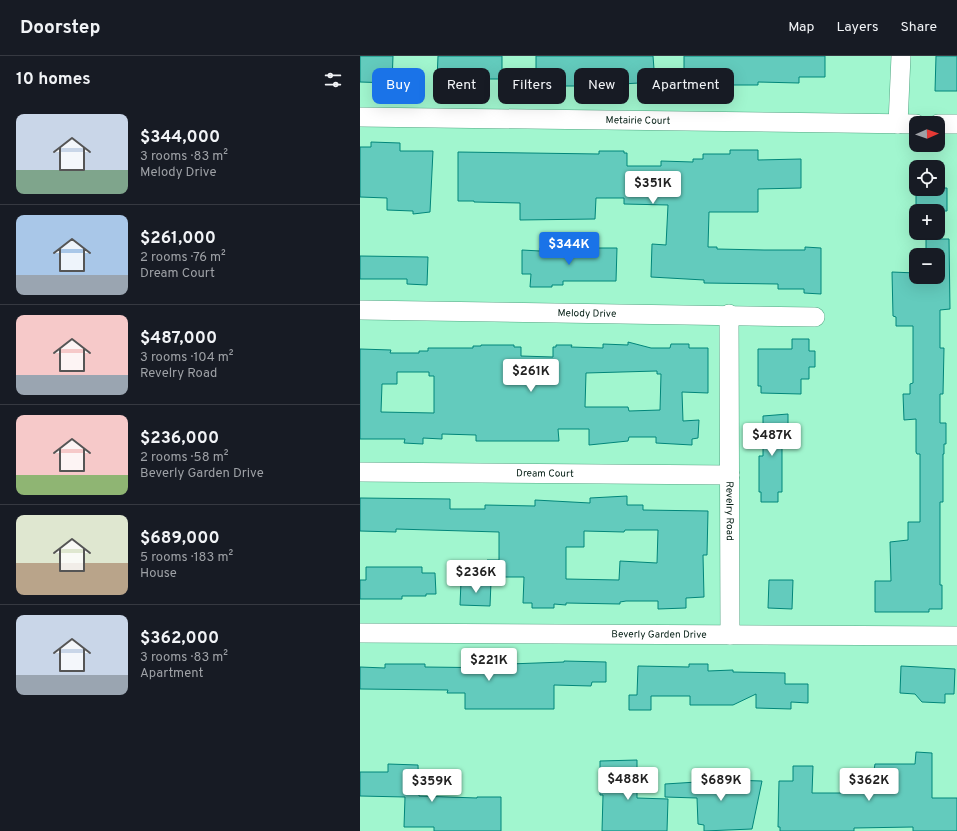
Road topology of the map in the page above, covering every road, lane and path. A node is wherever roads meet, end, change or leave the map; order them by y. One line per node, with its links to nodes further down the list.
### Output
1 (901, 56): 3 (street)
2 (360, 117): 3 (street, Metairie Court)
3 (907, 124)
4 (945, 124): 5 (street)
5 (957, 124)
6 (360, 310): 7 (street, Melody Drive)
7 (729, 314): 8 (street, Melody Drive); 10 (street, Revelry Road)
8 (815, 316)
9 (360, 472): 10 (street, Dream Court)
10 (730, 475): 12 (street, Revelry Road)
11 (360, 633): 12 (street, Beverly Garden Drive)
12 (730, 635): 13 (street, Beverly Garden Drive)
13 (957, 636)

